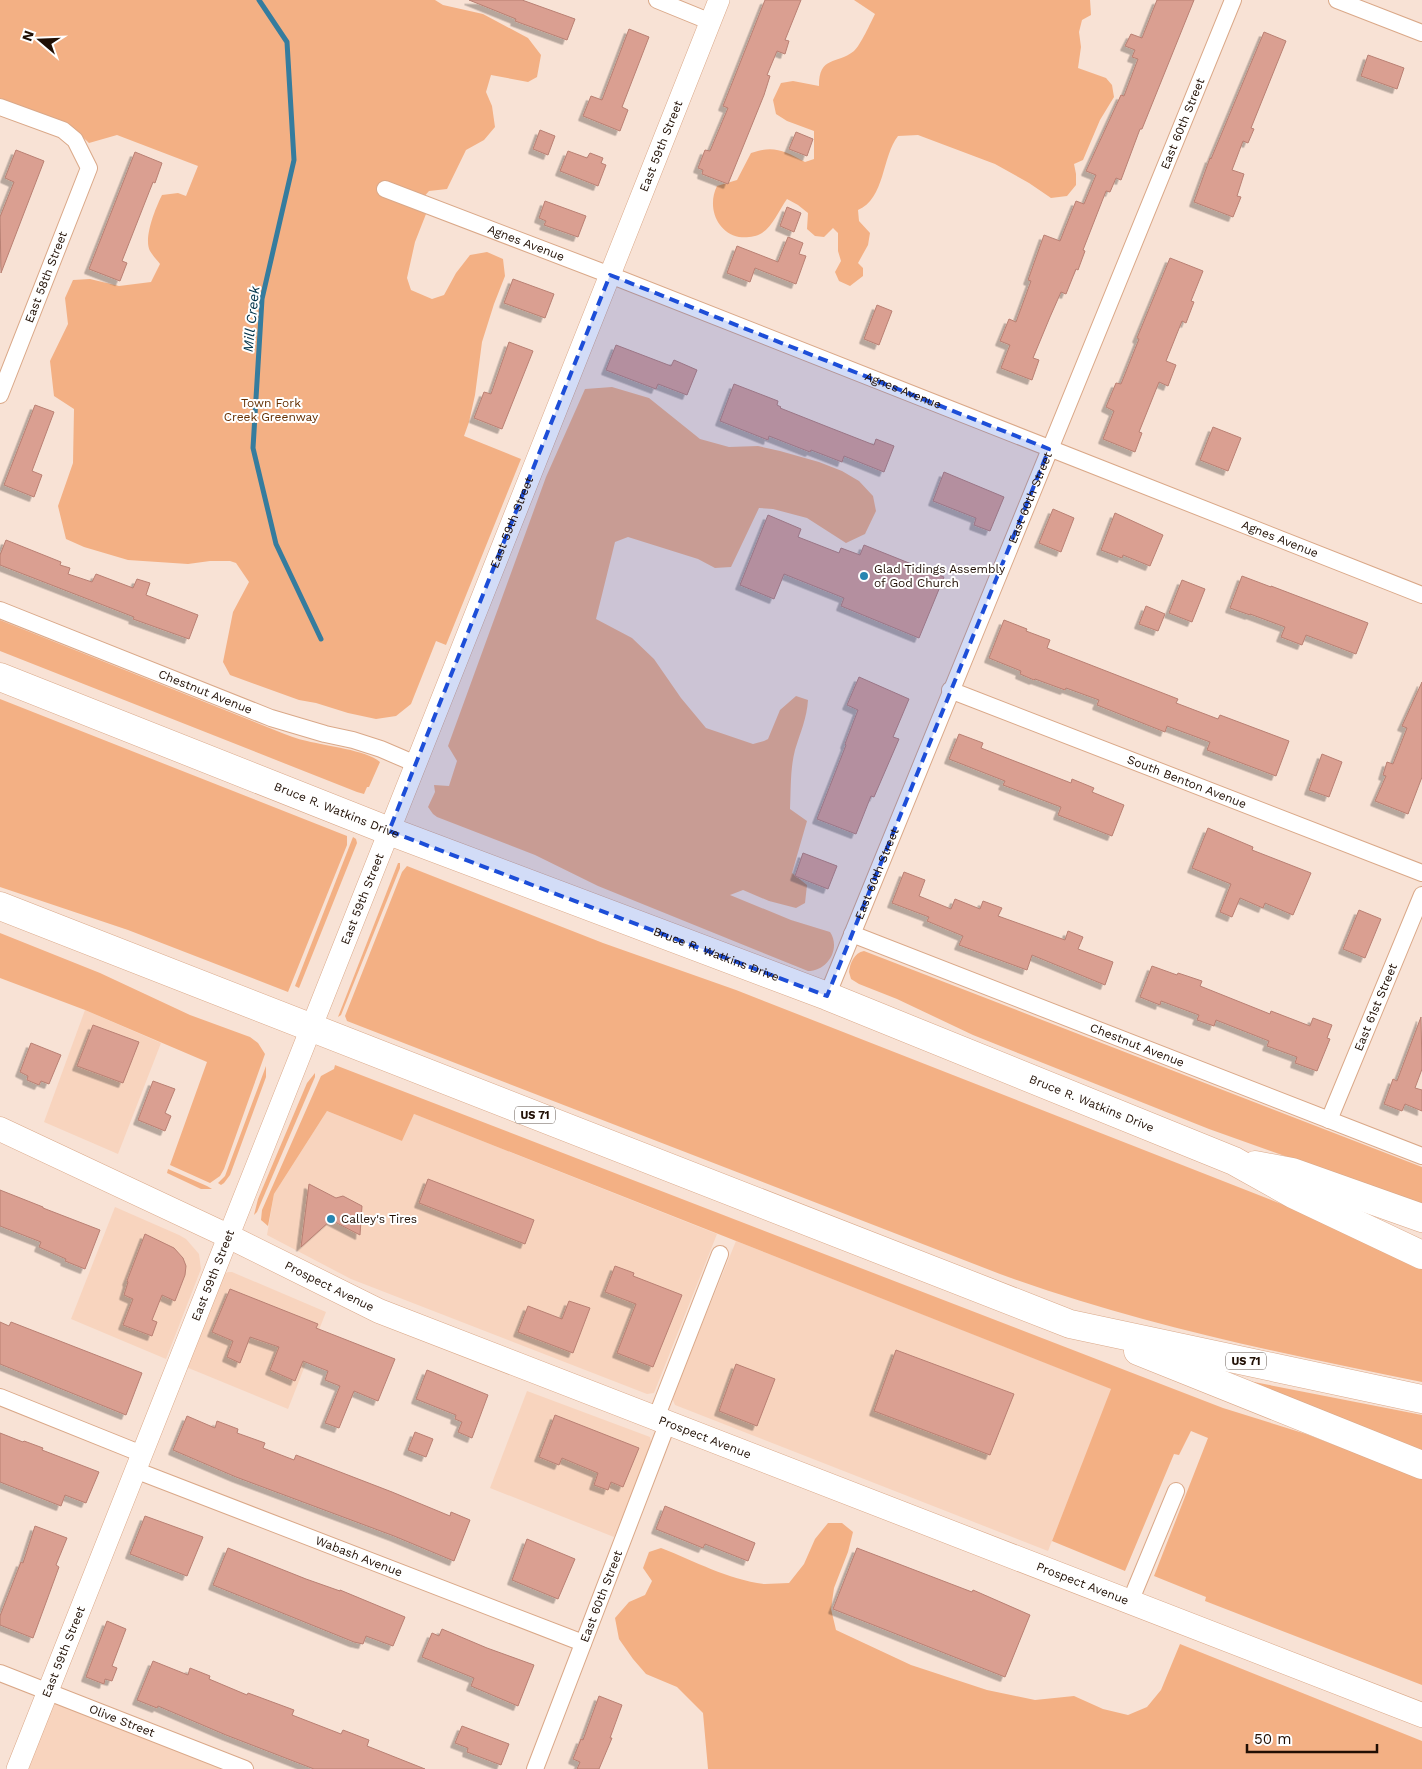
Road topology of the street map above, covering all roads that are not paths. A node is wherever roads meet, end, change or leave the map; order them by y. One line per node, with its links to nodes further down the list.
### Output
1 (657, 0): 5 (street)
2 (719, 0): 5 (street, East 59th Street)
3 (1232, 0): 12 (street, East 60th Street)
4 (1337, 0): 6 (street)
5 (711, 22): 9 (street, East 59th Street)
6 (1422, 33)
7 (0, 107): 10 (street, East 58th Street)
8 (385, 189): 9 (street, Agnes Avenue)
9 (610, 275): 12 (street, Agnes Avenue); 17 (street, East 59th Street)
10 (5, 366): 11 (street, East 58th Street)
11 (0, 395)
12 (1049, 449): 13 (street, Agnes Avenue); 16 (street, East 60th Street)
13 (1422, 595)
14 (0, 610): 17 (street, Chestnut Avenue)
15 (0, 677): 18 (highway, Bruce R. Watkins Drive)
16 (950, 690): 19 (street, South Benton Avenue); 22 (street, East 60th Street)
17 (416, 764): 18 (street, East 59th Street)
18 (389, 831): 23 (highway, Bruce R. Watkins Drive); 24 (street, East 59th Street)
19 (1422, 873)
20 (1422, 895): 25 (street, East 61st Street)
21 (0, 906): 24 (highway, US 71)
22 (852, 934): 23 (street, East 60th Street); 25 (street, Chestnut Avenue)
23 (827, 996): 28 (highway, Bruce R. Watkins Drive)
24 (312, 1028): 30 (street, East 59th Street); 33 (highway, US 71)
25 (1329, 1120): 27 (street, Chestnut Avenue)
26 (0, 1129): 30 (main road, Prospect Avenue)
27 (1422, 1156)
28 (1234, 1161): 29 (highway); 32 (highway, Bruce R. Watkins Drive)
29 (1422, 1218)
30 (228, 1236): 36 (main road, Prospect Avenue); 37 (street, East 59th Street)
31 (720, 1254): 36 (street, East 60th Street)
32 (1422, 1255)
33 (1070, 1324): 35 (highway, US 71); 38 (highway)
34 (0, 1398): 37 (street, Wabash Avenue)
35 (1422, 1399)
36 (662, 1420): 40 (main road, Prospect Avenue); 41 (street, East 60th Street)
37 (139, 1462): 41 (street, Wabash Avenue); 43 (street, East 59th Street)
38 (1422, 1465)
39 (1176, 1491): 40 (street)
40 (1130, 1602): 44 (main road, Prospect Avenue)
41 (583, 1644): 47 (street, East 60th Street)
42 (0, 1673): 43 (street, Olive Street)
43 (48, 1691): 45 (street, East 59th Street); 46 (street, Olive Street)
44 (1422, 1715)
45 (17, 1769)
46 (245, 1769)
47 (535, 1769)

